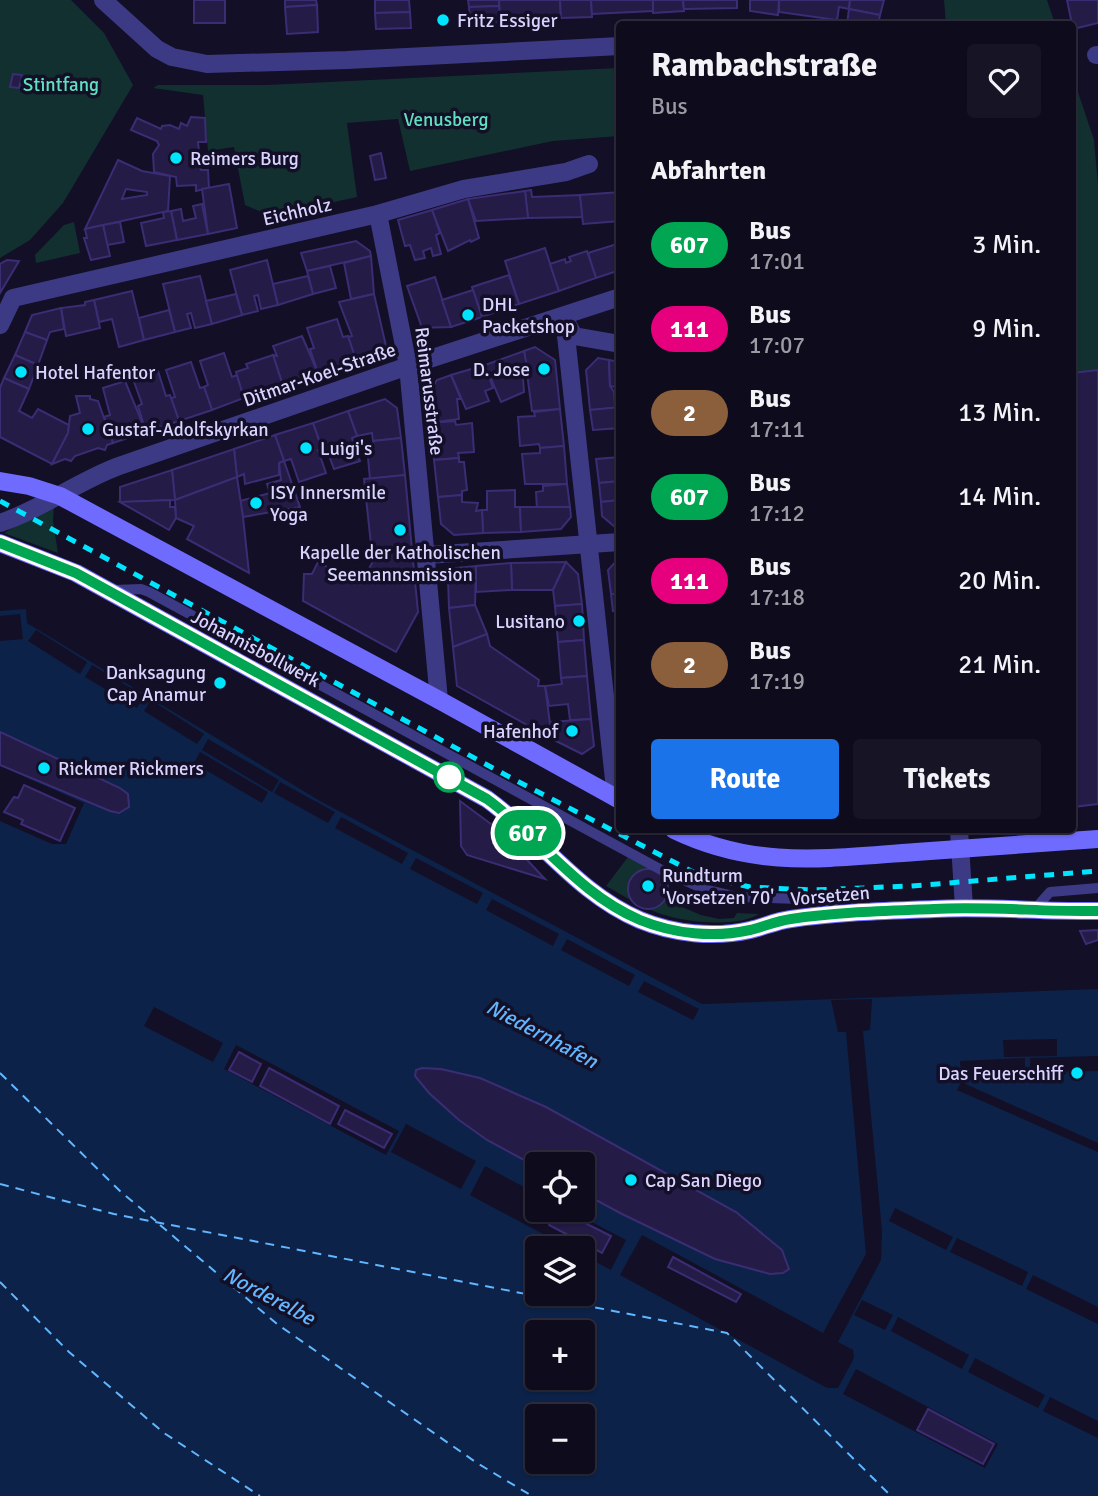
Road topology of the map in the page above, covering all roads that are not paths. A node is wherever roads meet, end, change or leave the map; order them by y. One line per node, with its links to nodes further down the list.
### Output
1 (103, 0): 2 (street)
2 (616, 46)
3 (589, 164): 4 (street, Eichholz)
4 (378, 214): 7 (street, Eichholz); 9 (street, Reimarusstraße)
5 (616, 298): 6 (street, Ditmar-Koel-Straße)
6 (564, 317): 8 (street); 9 (street, Ditmar-Koel-Straße); 15 (street)
7 (0, 325)
8 (616, 343)
9 (408, 366): 11 (street, Ditmar-Koel-Straße); 16 (street, Reimarusstraße)
10 (0, 481): 11 (main road)
11 (60, 496): 12 (street, Ditmar-Koel-Straße); 18 (main road)
12 (0, 523)
13 (0, 542): 17 (main road, Johannisbollwerk)
14 (616, 542): 15 (street)
15 (588, 544): 16 (street); 19 (street)
16 (428, 555): 18 (street, Reimarusstraße)
17 (106, 591): 22 (main road, Johannisbollwerk); 31 (lane)
18 (439, 700): 21 (main road)
19 (613, 707): 20 (street)
20 (616, 762)
21 (616, 798)
22 (487, 799): 31 (main road, Vorsetzen)
23 (681, 833): 26 (main road, Vorsetzen)
24 (959, 833): 26 (street)
25 (1098, 839): 26 (main road, Vorsetzen)
26 (961, 849): 28 (street)
27 (1098, 888): 29 (lane)
28 (964, 908): 29 (main road, Vorsetzen); 31 (main road, Vorsetzen)
29 (1034, 909): 30 (main road, Vorsetzen)
30 (1098, 911)
31 (845, 914)

